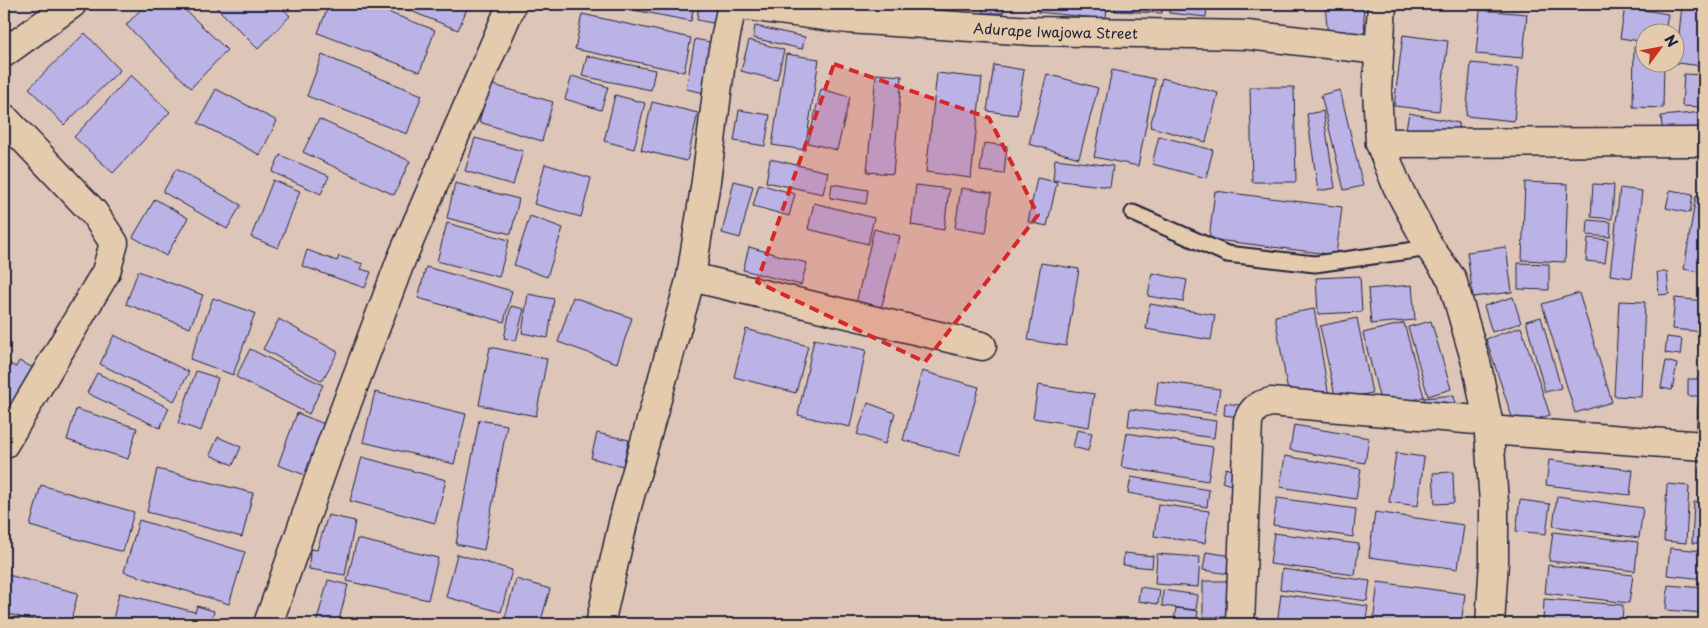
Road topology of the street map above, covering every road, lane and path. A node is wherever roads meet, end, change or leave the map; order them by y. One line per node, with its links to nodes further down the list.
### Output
1 (72, 4): 6 (street)
2 (512, 4): 17 (street)
3 (732, 4): 5 (street, Adurape Iwajowa Street); 12 (street)
4 (1382, 4): 5 (street)
5 (1379, 50): 9 (street)
6 (4, 53)
7 (4, 118): 15 (street)
8 (1704, 142): 9 (street)
9 (1380, 143): 11 (street)
10 (1133, 213): 11 (lane)
11 (1430, 248): 14 (street)
12 (691, 277): 13 (street); 18 (street)
13 (982, 346)
14 (1489, 425): 16 (street); 19 (street); 20 (street)
15 (4, 444)
16 (1704, 446)
17 (268, 624)
18 (600, 624)
19 (1240, 624)
20 (1490, 624)

